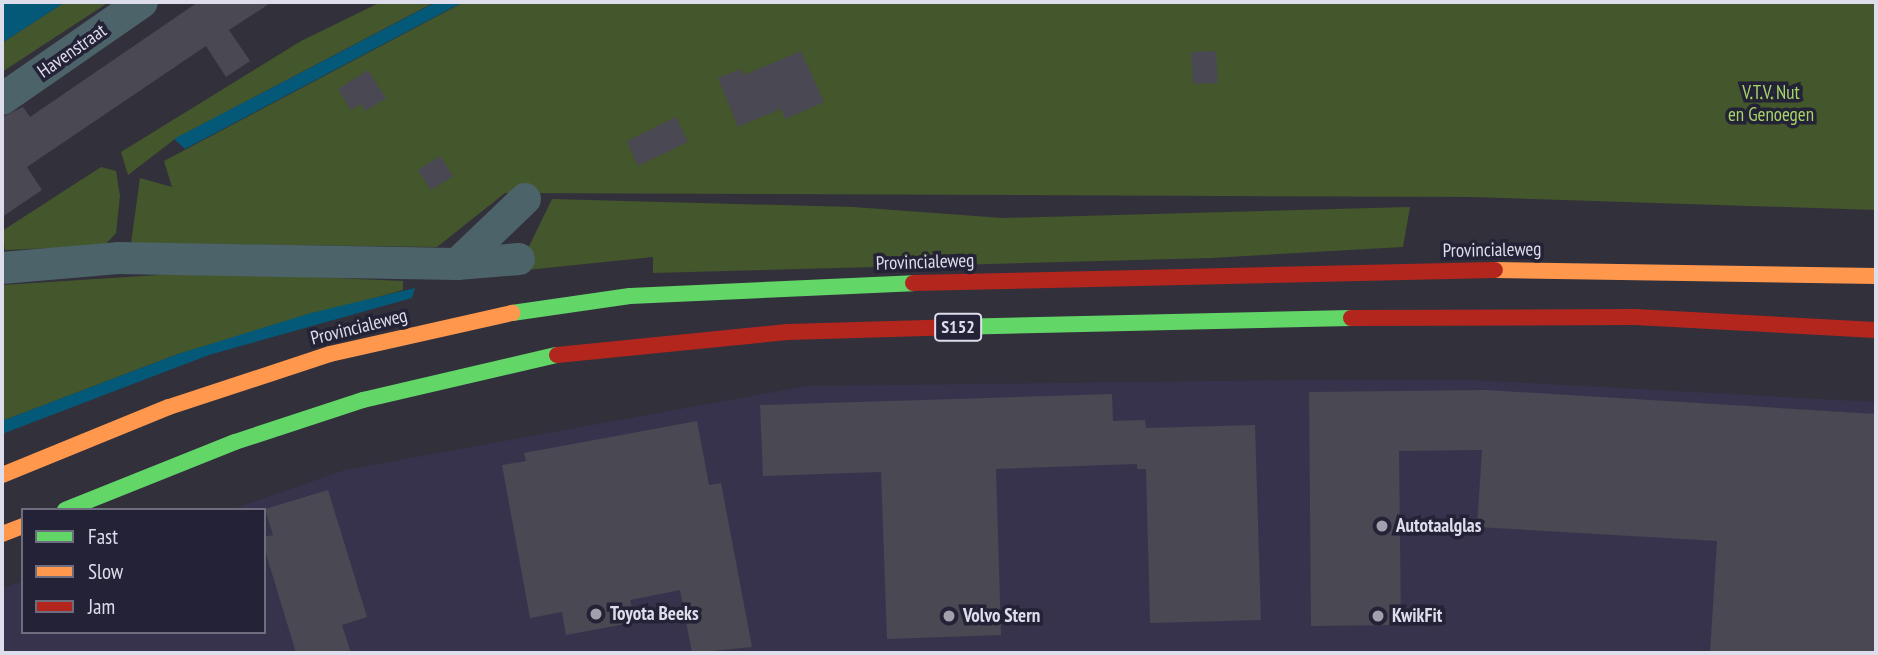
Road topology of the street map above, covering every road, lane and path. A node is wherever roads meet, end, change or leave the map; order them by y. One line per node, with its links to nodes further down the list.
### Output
1 (142, 2): 2 (street, Havenstraat)
2 (2, 99)
3 (524, 199): 5 (street)
4 (519, 259): 5 (street)
5 (457, 264): 6 (street)
6 (2, 268)
7 (1876, 276): 9 (main road, Provincialeweg)
8 (1876, 330): 10 (main road, S152)
9 (2, 475)
10 (70, 508)
11 (21, 527): 12 (main road)
12 (2, 534)

